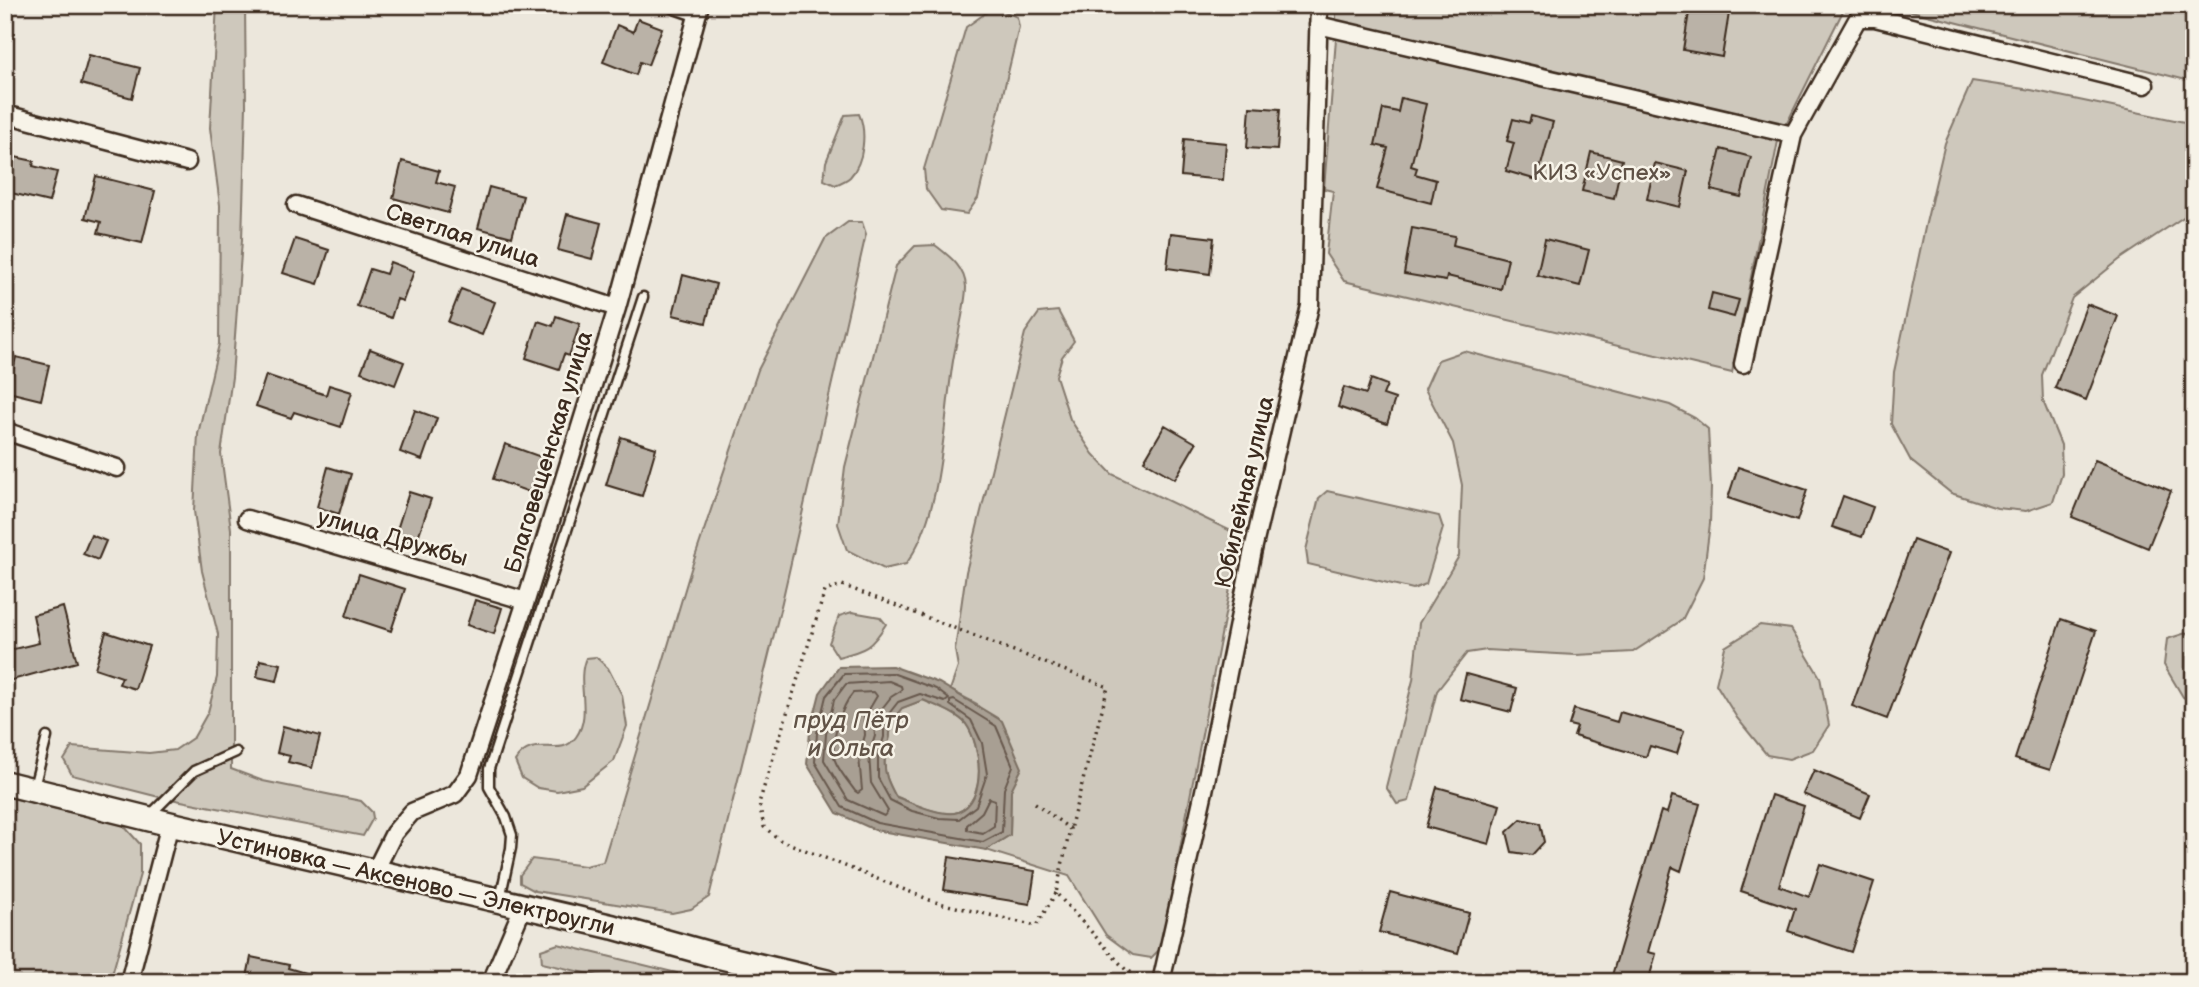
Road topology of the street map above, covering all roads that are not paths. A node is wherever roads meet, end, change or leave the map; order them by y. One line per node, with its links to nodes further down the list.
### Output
1 (675, 5): 3 (street)
2 (1319, 5): 4 (street, Юбилейная улица)
3 (699, 9): 11 (street, Благовещенская улица)
4 (1318, 25): 7 (street); 29 (street, Юбилейная улица)
5 (2145, 85): 7 (street)
6 (5, 114): 8 (street)
7 (1793, 135): 12 (street)
8 (187, 162)
9 (296, 205): 11 (street, Светлая улица)
10 (643, 296): 24 (lane)
11 (617, 308): 16 (street, Благовещенская улица)
12 (1743, 364)
13 (5, 431): 14 (street)
14 (117, 468)
15 (247, 519): 16 (street, улица Дружбы)
16 (526, 601): 23 (street, Благовещенская улица)
17 (47, 737): 20 (lane)
18 (236, 751): 21 (lane)
19 (5, 783): 20 (main road, Устиновка — Аксеново — Электроугли)
20 (33, 790): 21 (main road, Устиновка — Аксеново — Электроугли)
21 (146, 818): 22 (main road, Устиновка — Аксеново — Электроугли)
22 (170, 824): 23 (main road, Устиновка — Аксеново — Электроугли); 26 (street)
23 (375, 871): 24 (main road, Устиновка — Аксеново — Электроугли)
24 (499, 902): 25 (main road, Устиновка — Аксеново — Электроугли)
25 (523, 907): 27 (street); 28 (main road, Устиновка — Аксеново — Электроугли)
26 (129, 982)
27 (491, 982)
28 (827, 982)
29 (1161, 982)

